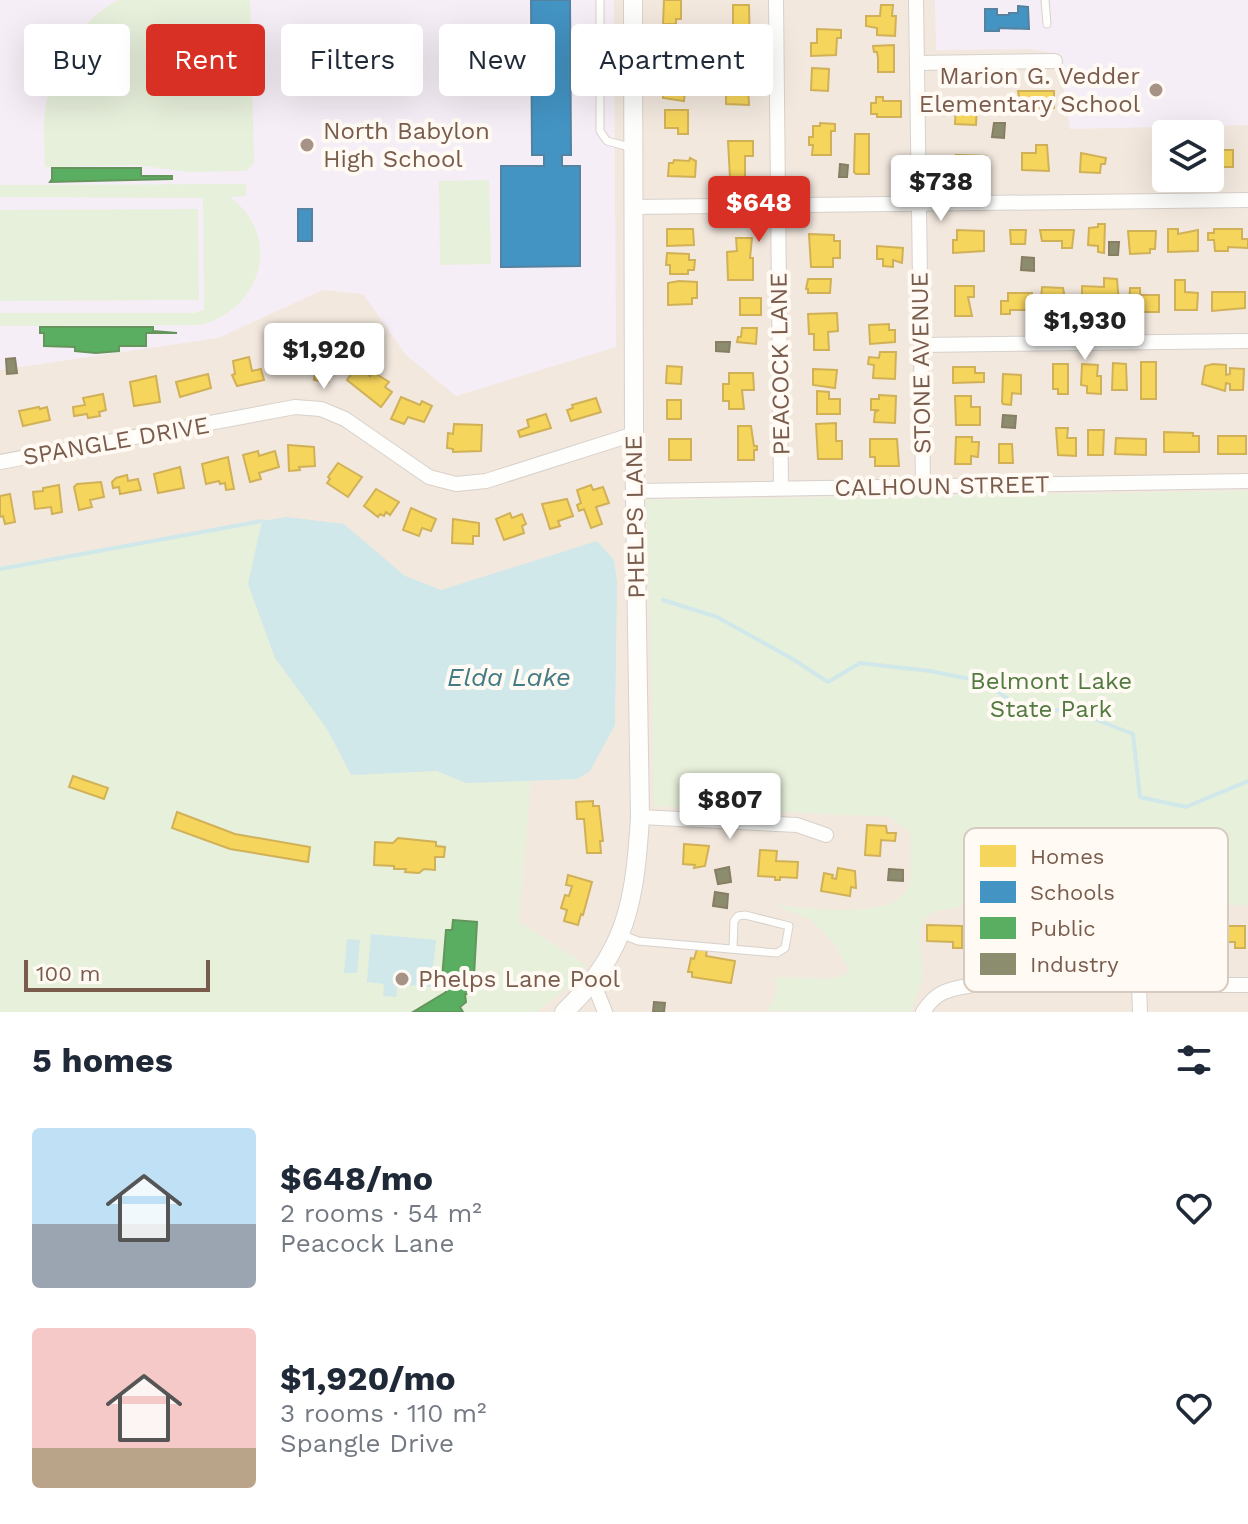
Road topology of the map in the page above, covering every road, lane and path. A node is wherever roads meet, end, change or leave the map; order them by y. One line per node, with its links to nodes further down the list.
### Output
1 (600, 0): 9 (lane)
2 (633, 0): 9 (street, PHELPS LANE)
3 (776, 0): 12 (street, PEACOCK LANE)
4 (916, 0): 8 (street, STONE AVENUE)
5 (1045, 0): 6 (lane)
6 (1047, 24)
7 (1055, 61): 8 (street)
8 (917, 63): 11 (street, STONE AVENUE)
9 (633, 148): 13 (street, PHELPS LANE)
10 (1248, 200): 11 (street)
11 (919, 205): 12 (street); 15 (street, STONE AVENUE)
12 (778, 206): 13 (street); 20 (street, PEACOCK LANE)
13 (634, 207): 16 (street, PHELPS LANE)
14 (1248, 341): 15 (street)
15 (921, 345): 19 (street, STONE AVENUE)
16 (634, 434): 17 (street, SPANGLE DRIVE); 21 (street, PHELPS LANE)
17 (0, 462)
18 (1248, 481): 19 (street, CALHOUN STREET)
19 (923, 486): 20 (street, CALHOUN STREET)
20 (781, 488): 21 (street, CALHOUN STREET)
21 (636, 491): 22 (street, PHELPS LANE)
22 (640, 817): 23 (street); 24 (street, PHELPS LANE)
23 (826, 835)
24 (621, 934): 25 (lane); 26 (street, PHELPS LANE)
25 (733, 948): 25 (lane)
26 (593, 982): 29 (street, PHELPS LANE); 30 (street)
27 (964, 986): 31 (street)
28 (1139, 992): 32 (street)
29 (564, 1012)
30 (605, 1012)
31 (923, 1012)
32 (1140, 1012)

